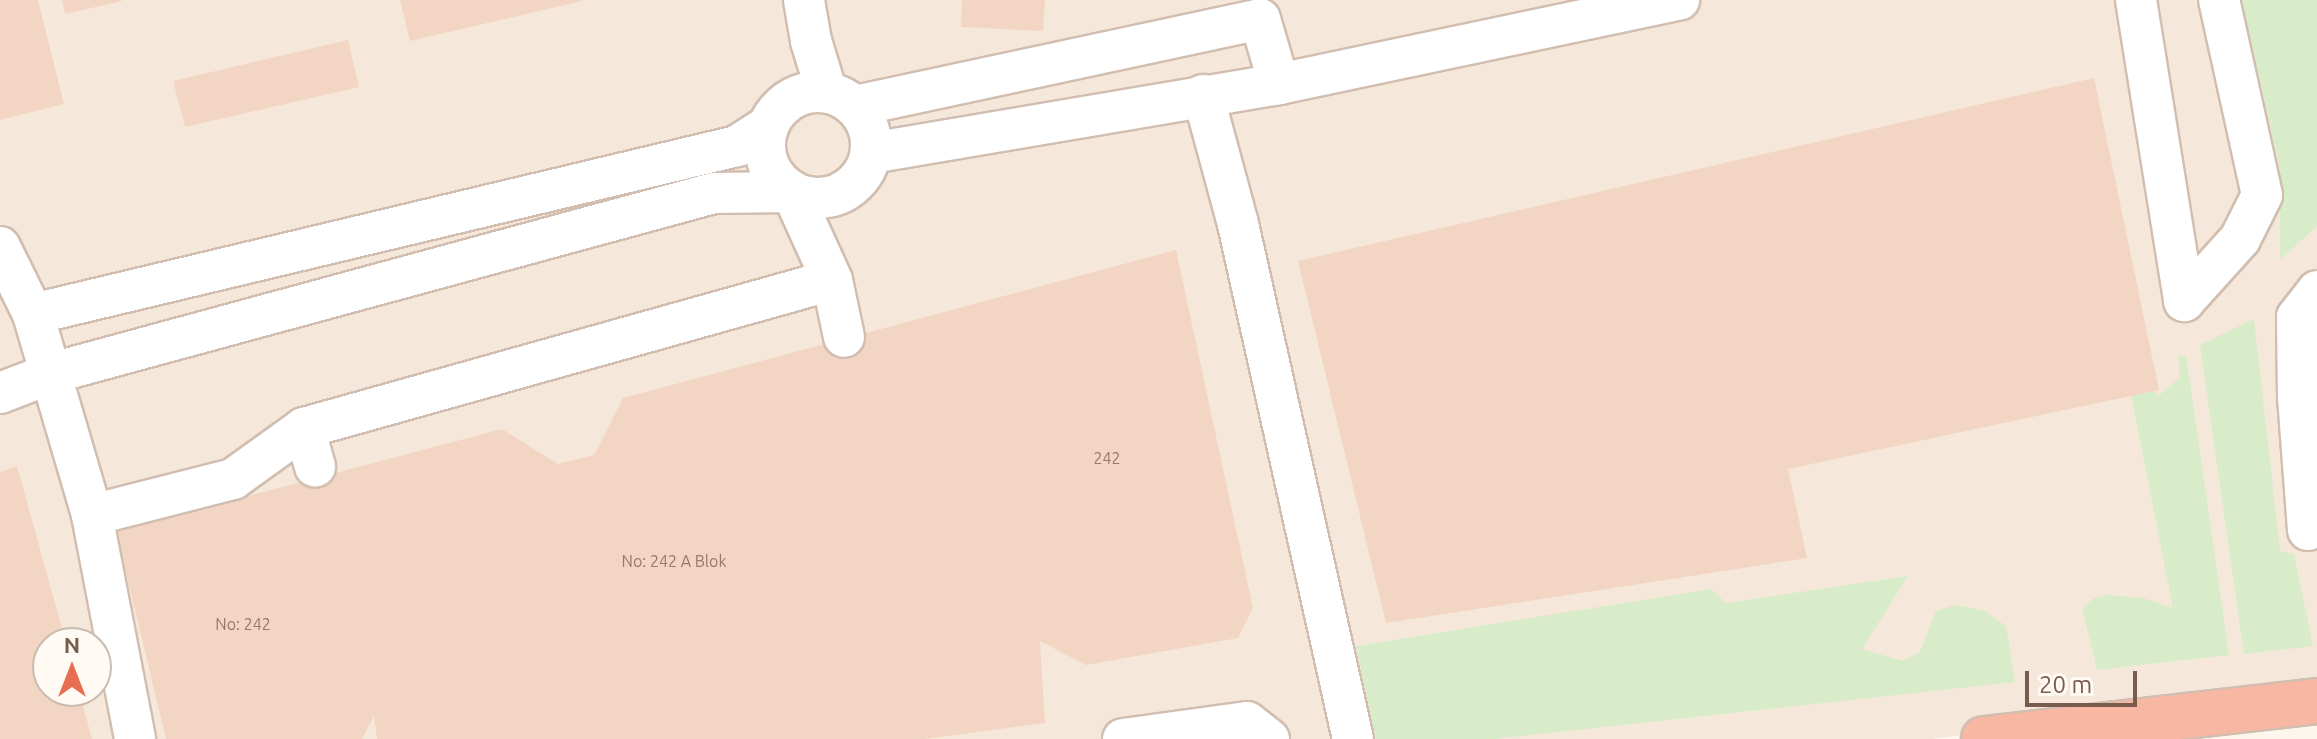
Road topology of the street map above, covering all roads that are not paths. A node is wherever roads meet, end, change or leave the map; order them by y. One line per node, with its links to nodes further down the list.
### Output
1 (804, 0): 5 (street)
2 (1679, 0): 6 (street)
3 (2136, 0): 4 (street)
4 (2219, 0)
5 (811, 41): 8 (street); 9 (street)
6 (1279, 84): 7 (street); 8 (street)
7 (1203, 95): 10 (street); 29 (street)
8 (841, 100): 9 (street); 10 (street)
9 (778, 114): 11 (street); 16 (street)
10 (871, 153): 12 (street)
11 (792, 192): 12 (street); 14 (street); 18 (street)
12 (842, 193): 14 (street)
13 (0, 247): 16 (street)
14 (832, 280): 17 (street); 21 (street)
15 (2317, 291): 20 (street)
16 (33, 314): 18 (street)
17 (844, 337)
18 (52, 373): 19 (street); 23 (street)
19 (0, 393)
20 (2308, 396): 24 (street)
21 (304, 428): 22 (street); 23 (street)
22 (315, 466)
23 (92, 515): 26 (street)
24 (2308, 530)
25 (2317, 701): 30 (highway)
26 (135, 739)
27 (1123, 739): 28 (street)
28 (1269, 739)
29 (1353, 739)
30 (1984, 739)

